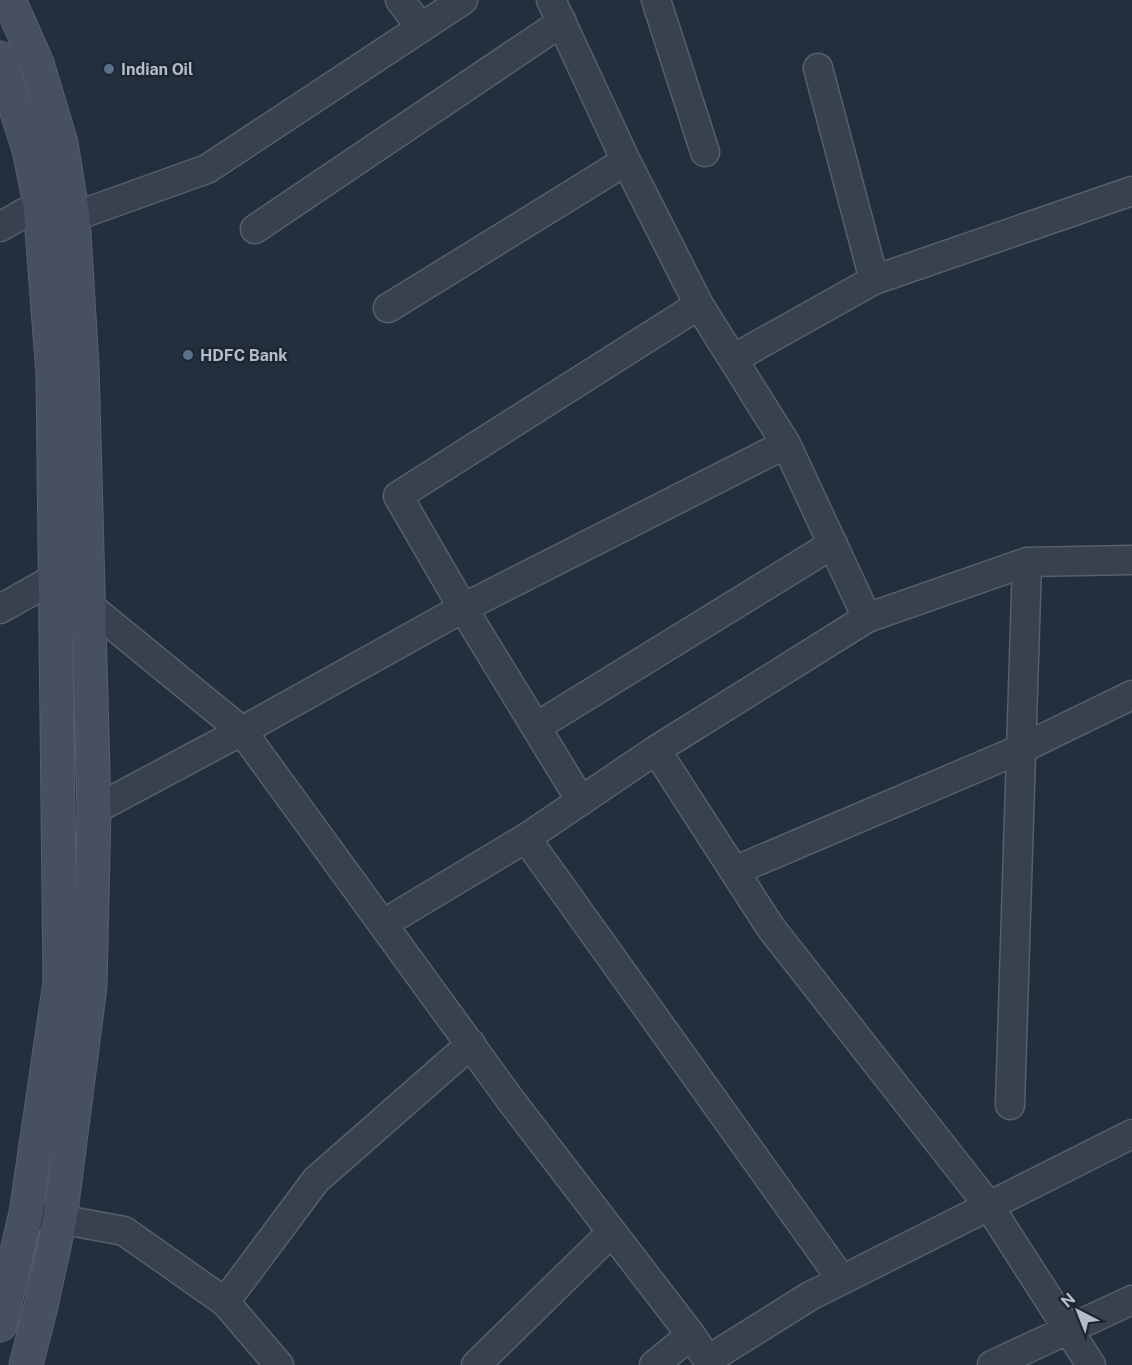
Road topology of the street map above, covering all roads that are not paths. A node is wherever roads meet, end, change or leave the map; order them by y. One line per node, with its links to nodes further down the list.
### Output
1 (9, 0): 13 (street)
2 (400, 0): 6 (street)
3 (463, 0): 6 (street)
4 (656, 0): 9 (street)
5 (557, 11): 10 (street); 15 (street)
6 (421, 28): 13 (street)
7 (818, 68): 16 (street)
8 (2, 69): 12 (street)
9 (705, 152)
10 (626, 161): 17 (street); 18 (street)
11 (1132, 191): 16 (street)
12 (40, 204): 14 (street); 24 (street)
13 (73, 217): 25 (street)
14 (0, 227)
15 (255, 229)
16 (874, 280): 19 (street)
17 (699, 305): 19 (street); 26 (street)
18 (388, 308)
19 (733, 359): 20 (street)
20 (786, 444): 21 (street); 26 (street)
21 (833, 544): 28 (street); 30 (street)
22 (1132, 560): 23 (street)
23 (1027, 562): 28 (street); 32 (street)
24 (55, 578): 27 (street); 43 (street)
25 (88, 605): 31 (street); 35 (street)
26 (463, 608): 30 (street); 31 (street)
27 (0, 609)
28 (867, 618): 33 (street)
29 (1132, 695): 32 (street)
30 (536, 727): 34 (street)
31 (242, 731): 35 (street); 38 (street)
32 (1022, 749): 37 (street); 40 (street)
33 (656, 750): 34 (street); 37 (street)
34 (581, 801): 36 (street)
35 (94, 810): 44 (street)
36 (526, 838): 38 (street); 46 (street)
37 (734, 871): 42 (street)
38 (383, 924): 39 (street)
39 (471, 1044): 45 (street); 48 (street)
40 (1010, 1105)
41 (1132, 1134): 42 (street)
42 (989, 1206): 46 (street); 50 (street)
43 (26, 1213): 44 (street); 49 (street)
44 (60, 1219): 48 (street); 53 (street)
45 (612, 1232): 51 (street); 55 (street)
46 (842, 1280): 52 (street)
47 (1132, 1300): 50 (street)
48 (225, 1302): 54 (street)
49 (0, 1325)
50 (1069, 1329): 57 (street); 58 (street)
51 (691, 1335): 52 (street); 56 (street)
52 (709, 1363)
53 (26, 1365)
54 (279, 1365)
55 (476, 1365)
56 (654, 1365)
57 (992, 1365)
58 (1091, 1365)

